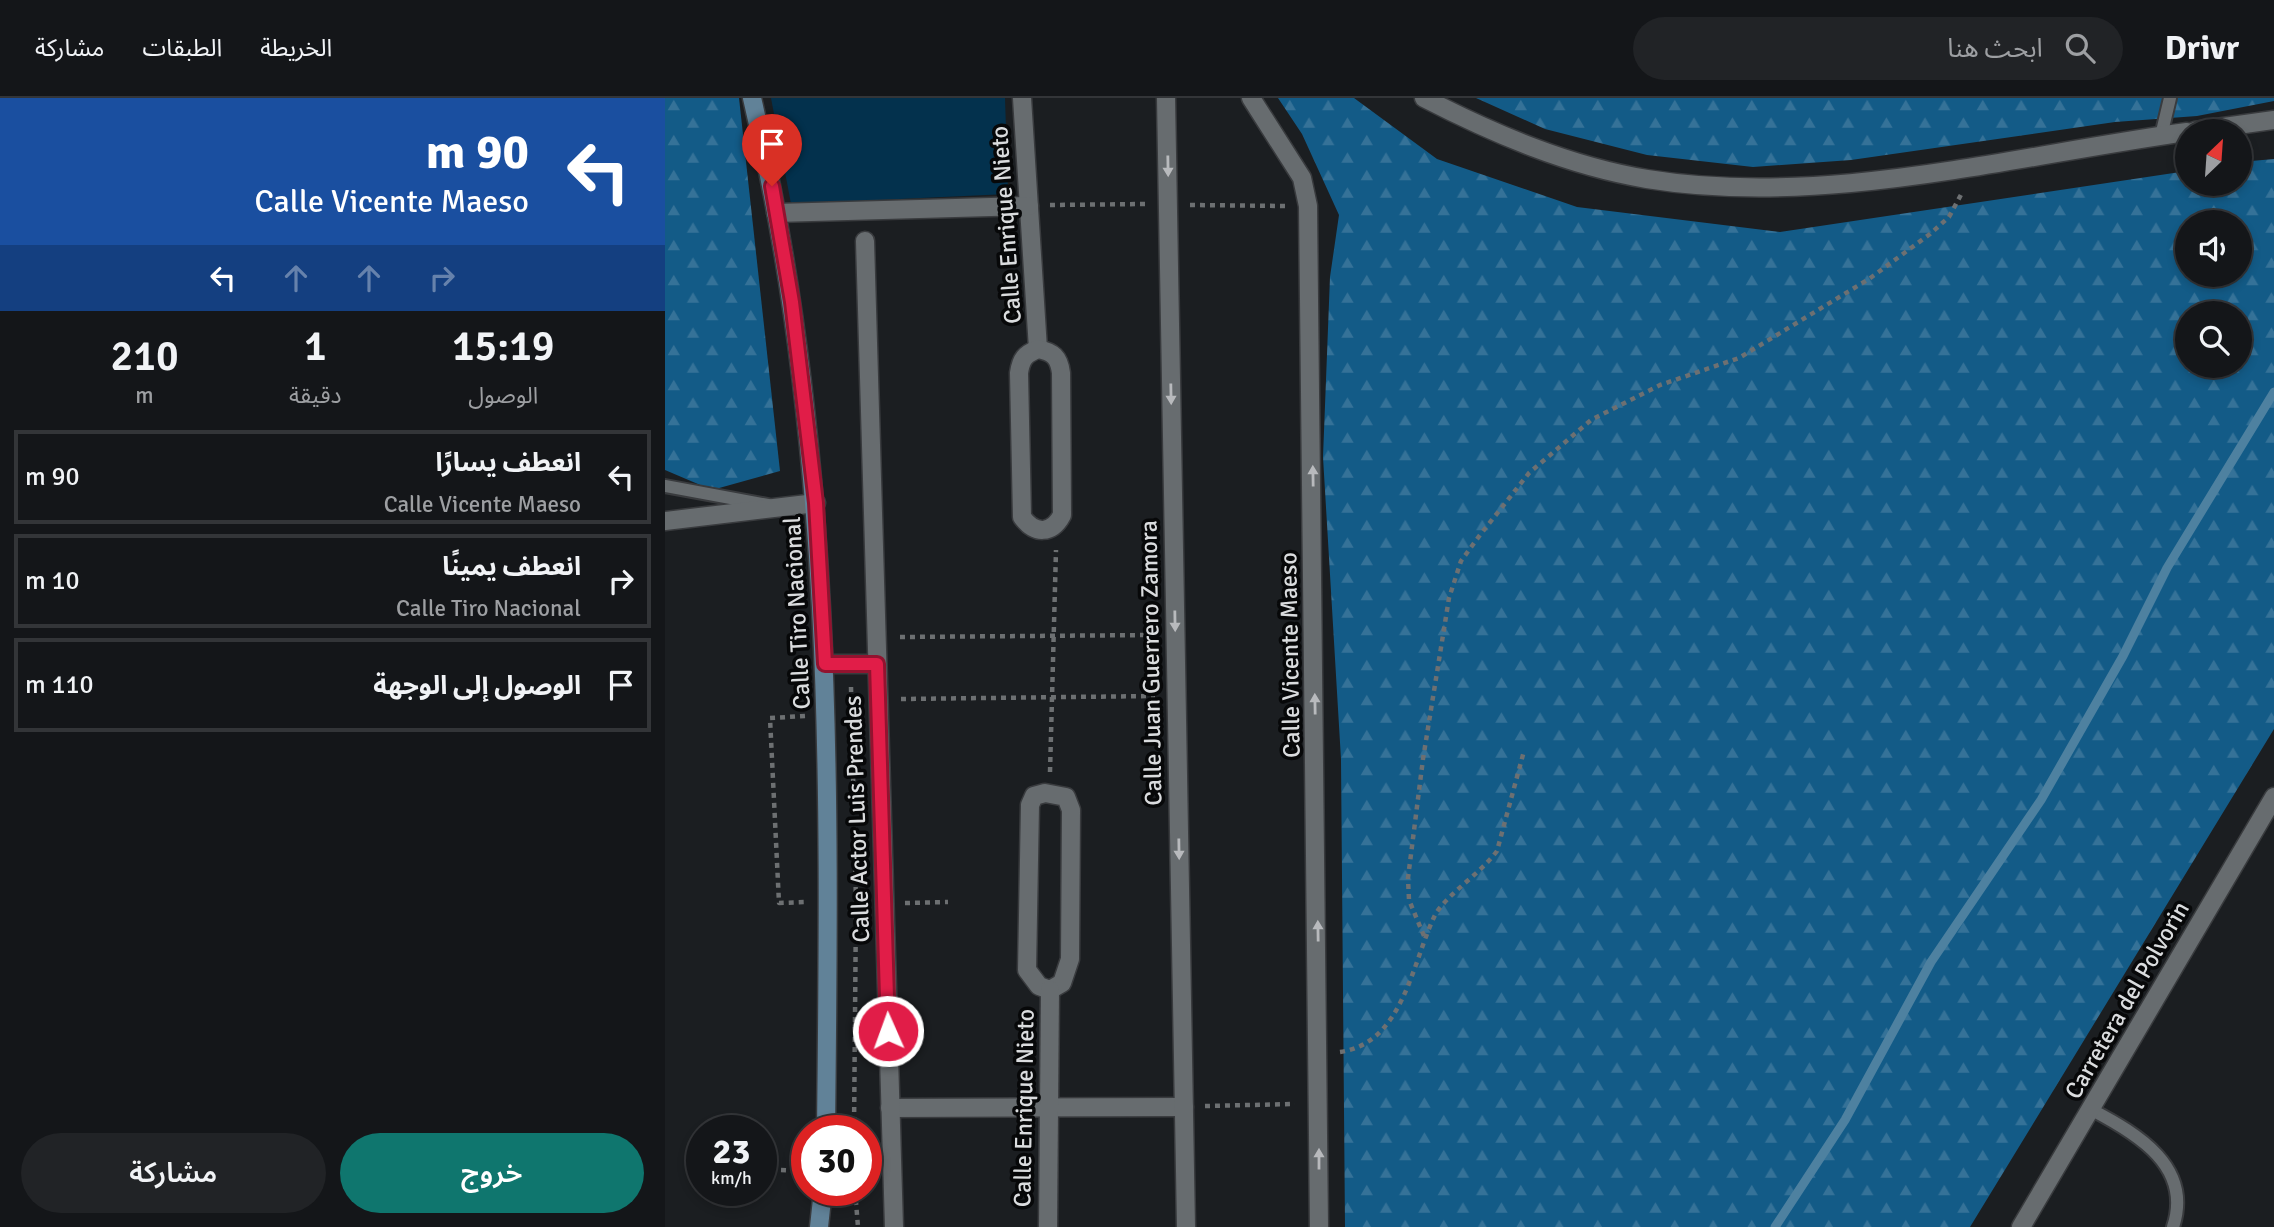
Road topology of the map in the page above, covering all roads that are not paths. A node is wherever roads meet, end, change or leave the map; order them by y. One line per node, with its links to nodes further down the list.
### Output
1 (752, 98): 12 (main road, Calle Tiro Nacional)
2 (1022, 98): 11 (street, Calle Enrique Nieto)
3 (1166, 98): 23 (street, Calle Juan Guerrero Zamora, one-way to 23)
4 (1251, 98): 33 (street, Calle Vicente Maeso, one-way to 4)
5 (1424, 98): 10 (street)
6 (2170, 98): 10 (lane)
7 (2274, 120): 8 (street)
8 (2252, 123)
9 (2175, 134): 10 (street)
10 (2161, 136)
11 (1029, 206): 12 (street); 14 (street, Calle Enrique Nieto)
12 (776, 213): 16 (main road, Calle Tiro Nacional)
13 (865, 241): 20 (street, Calle Actor Luis Prendes)
14 (1038, 349): 14 (street, Calle Enrique Nieto)
15 (665, 486): 17 (lane)
16 (816, 503): 17 (street); 19 (main road, Calle Tiro Nacional)
17 (783, 507): 18 (street)
18 (665, 521)
19 (825, 664): 20 (street); 27 (main road, Calle Tiro Nacional)
20 (877, 664): 24 (street, Calle Actor Luis Prendes)
21 (2274, 797): 26 (street, Carretera del Polvorin)
22 (1050, 990): 22 (street, Calle Enrique Nieto); 25 (street, Calle Enrique Nieto)
23 (1184, 1107): 25 (street); 32 (street, Calle Juan Guerrero Zamora)
24 (890, 1108): 25 (street); 30 (street, Calle Actor Luis Prendes)
25 (1049, 1108): 31 (street, Calle Enrique Nieto)
26 (2092, 1110): 34 (street, Carretera del Polvorin); 35 (lane)
27 (826, 1115)
28 (822, 1206): 29 (main road)
29 (820, 1227)
30 (894, 1227)
31 (1048, 1227)
32 (1186, 1227)
33 (1319, 1227)
34 (2021, 1227)
35 (2173, 1227)

